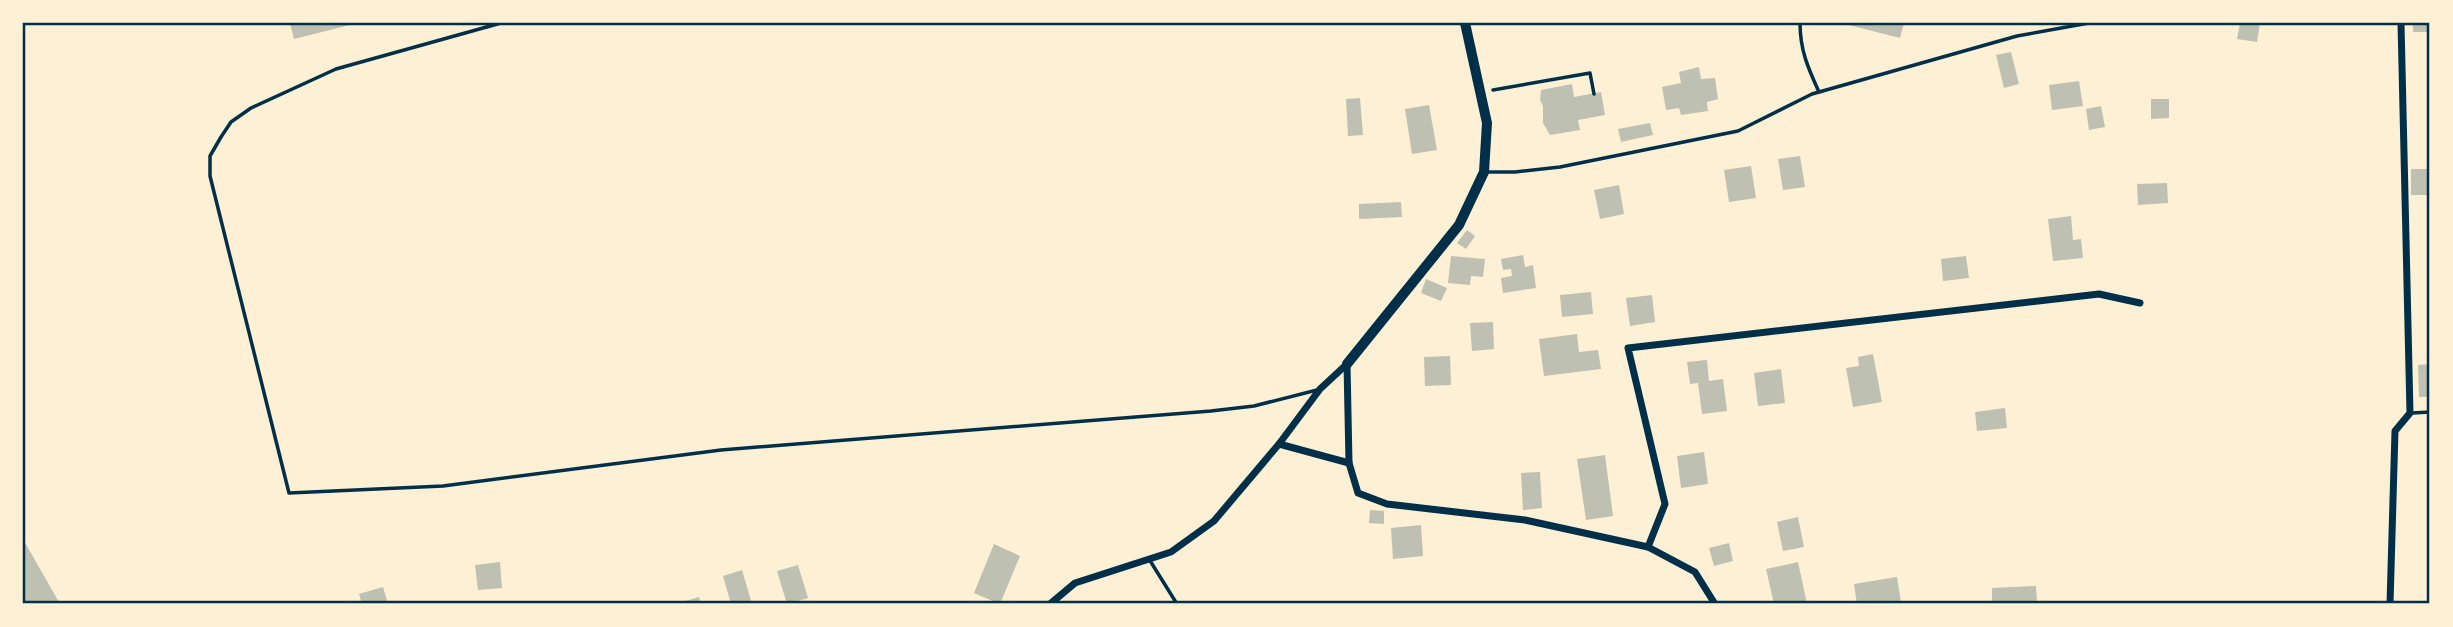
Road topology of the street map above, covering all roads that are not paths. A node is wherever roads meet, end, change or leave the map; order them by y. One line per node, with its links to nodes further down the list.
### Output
1 (501, 23): 10 (lane)
2 (1465, 23): 7 (street)
3 (1800, 23): 6 (lane)
4 (2090, 23): 6 (lane)
5 (2401, 23): 12 (street)
6 (1819, 92): 7 (lane)
7 (1484, 172): 9 (street)
8 (2140, 303): 15 (street)
9 (1347, 364): 10 (street); 14 (street)
10 (1320, 389): 13 (street)
11 (2430, 412): 12 (lane)
12 (2410, 413): 20 (street)
13 (1279, 444): 14 (street); 16 (street)
14 (1349, 463): 15 (street)
15 (1648, 547): 19 (street)
16 (1149, 559): 17 (street); 18 (lane)
17 (1050, 604)
18 (1177, 604)
19 (1715, 604)
20 (2390, 604)

